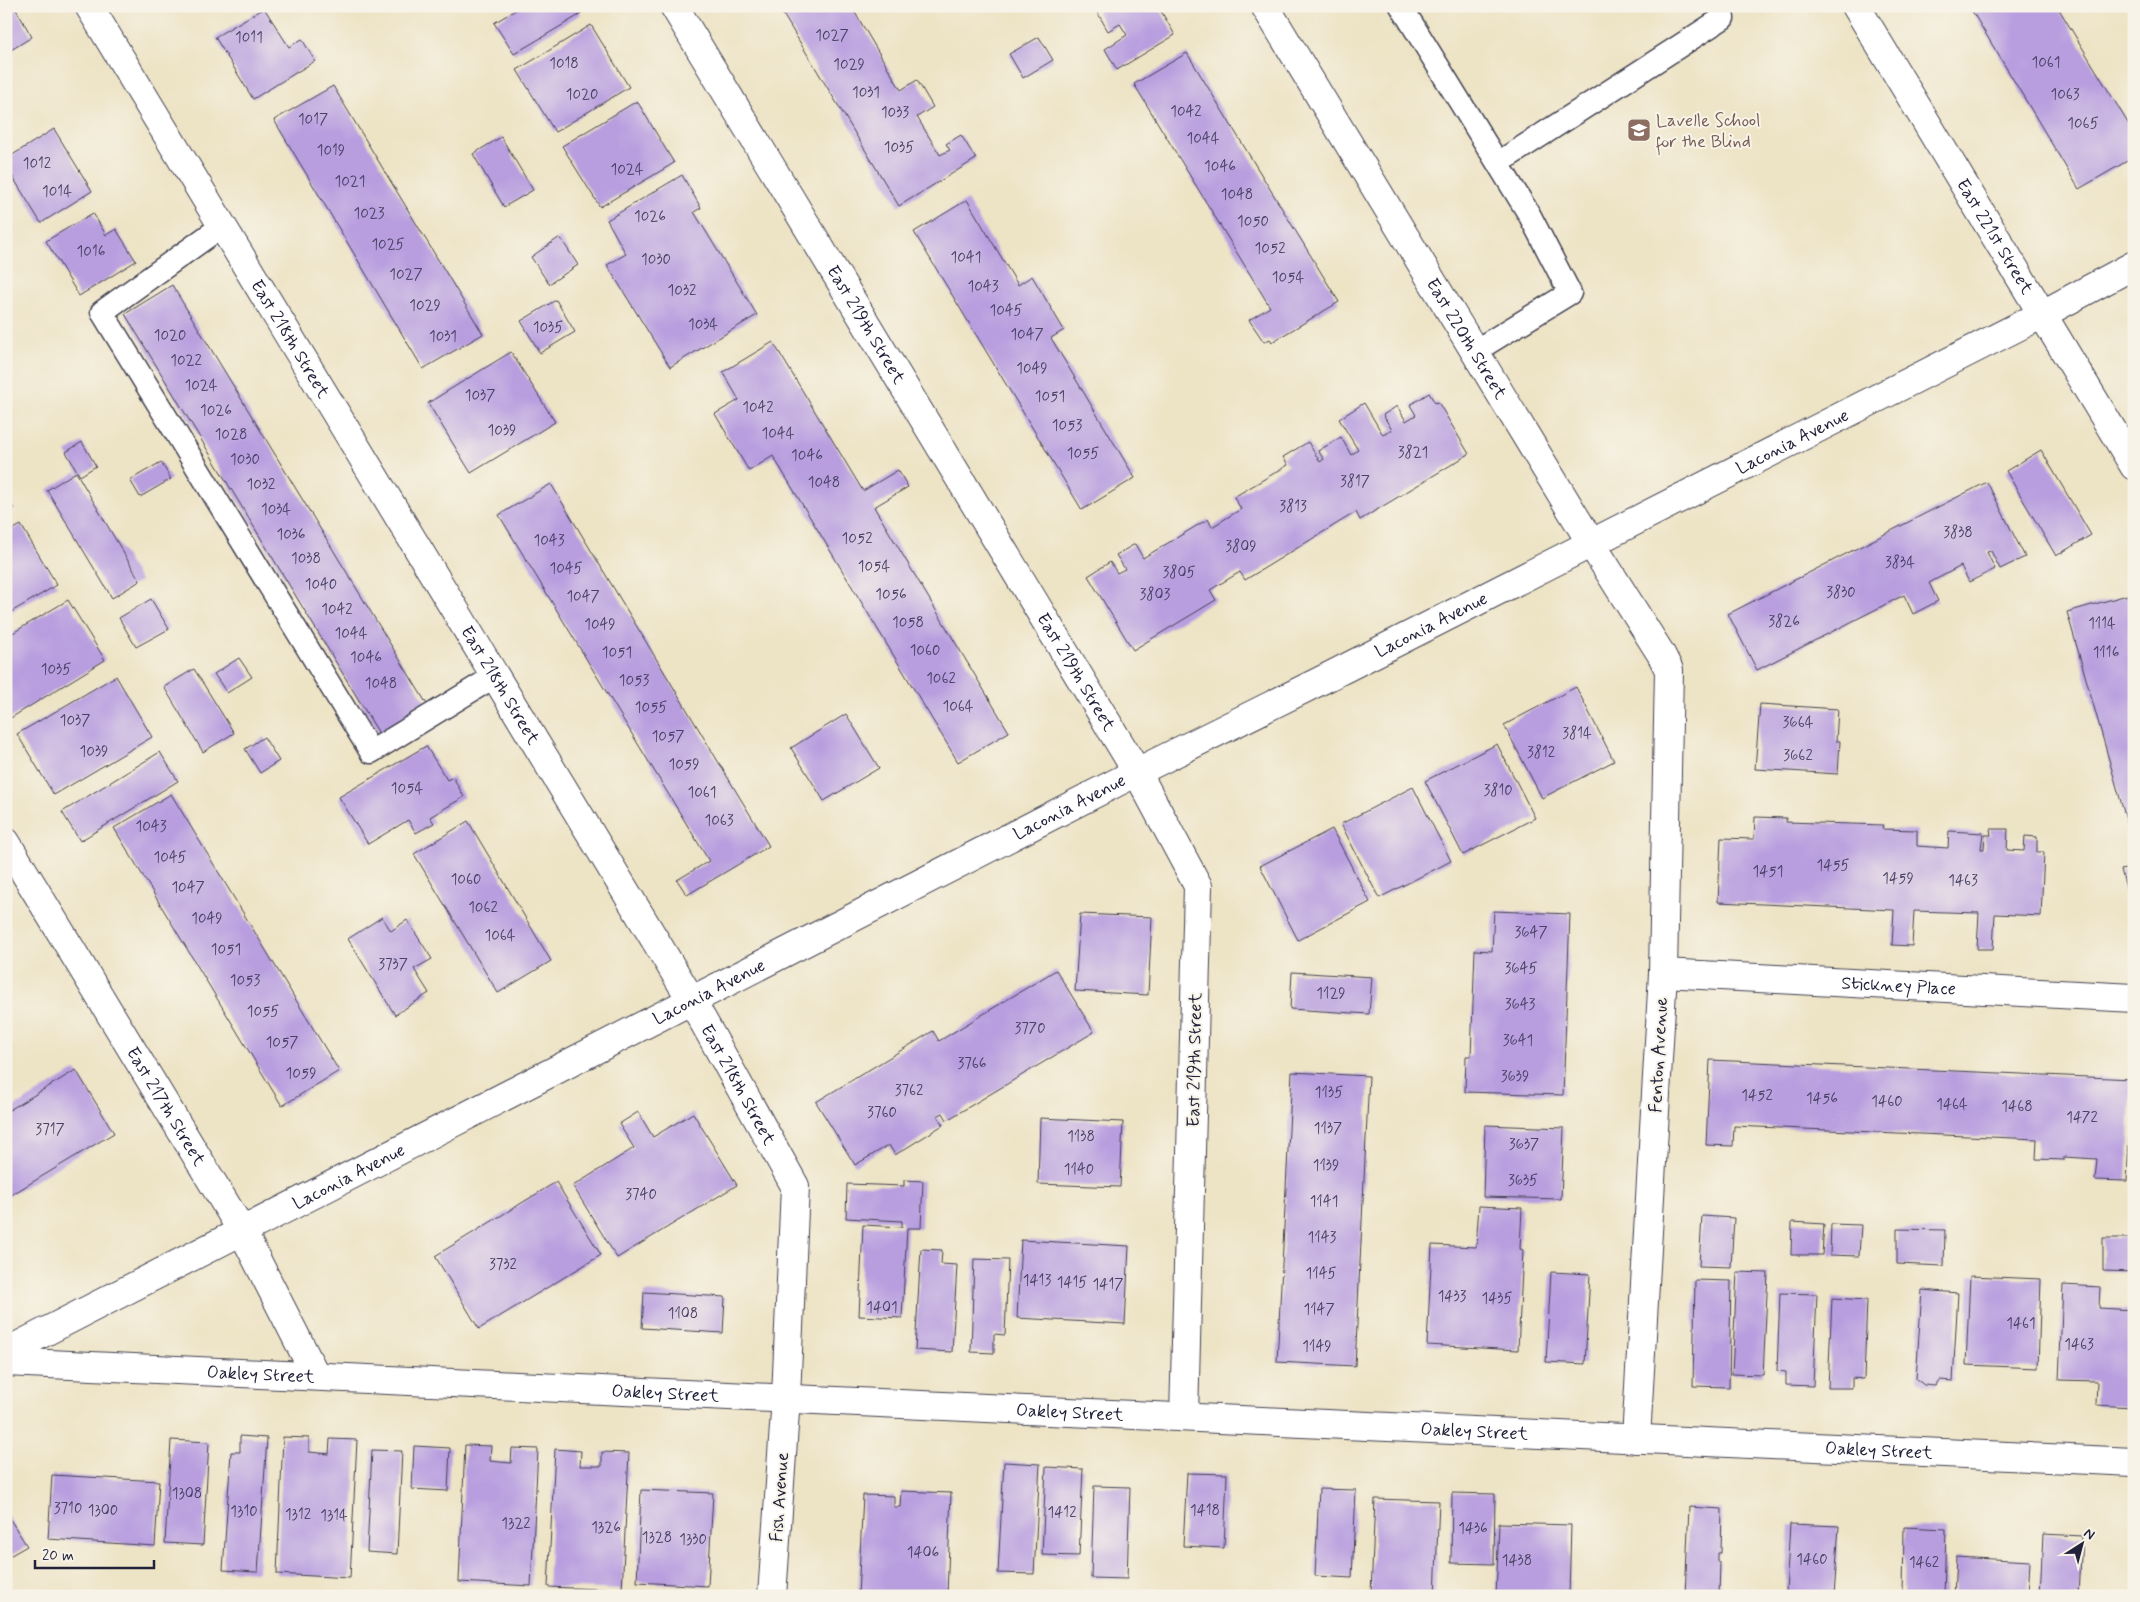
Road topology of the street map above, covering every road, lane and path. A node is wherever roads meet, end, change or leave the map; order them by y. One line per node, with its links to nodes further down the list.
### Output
1 (89, 6): 8 (street, East 218th Street)
2 (674, 6): 16 (street, East 219th Street)
3 (1265, 6): 11 (street, East 220th Street)
4 (1401, 6): 7 (lane)
5 (1856, 6): 10 (street, East 221st Street)
6 (1723, 18): 7 (lane)
7 (1498, 163): 11 (lane)
8 (222, 226): 15 (street, East 218th Street); 15 (lane)
9 (2134, 265): 10 (street, Laconia Avenue)
10 (2043, 314): 12 (street, East 221st Street); 13 (street, Laconia Avenue)
11 (1475, 351): 13 (street, East 220th Street)
12 (2134, 466)
13 (1591, 543): 14 (street, East 220th Street); 16 (street, Laconia Avenue)
14 (1669, 670): 18 (street, Fenton Avenue)
15 (495, 676): 20 (street, East 218th Street)
16 (1136, 772): 20 (street, Laconia Avenue); 26 (street, East 219th Street)
17 (6, 842): 21 (street, East 217th Street)
18 (1663, 973): 19 (street, Stickney Place); 27 (street, Fenton Avenue)
19 (2134, 998)
20 (692, 1000): 21 (street, Laconia Avenue); 25 (street, East 218th Street)
21 (242, 1231): 22 (street, Laconia Avenue); 24 (street, East 217th Street)
22 (6, 1352)
23 (6, 1362): 24 (street, Oakley Street)
24 (316, 1376): 25 (street, Oakley Street)
25 (786, 1398): 26 (street, Oakley Street); 29 (street, Fish Avenue)
26 (1184, 1417): 27 (street, Oakley Street)
27 (1636, 1439): 28 (street, Oakley Street)
28 (2134, 1462)
29 (772, 1596)

